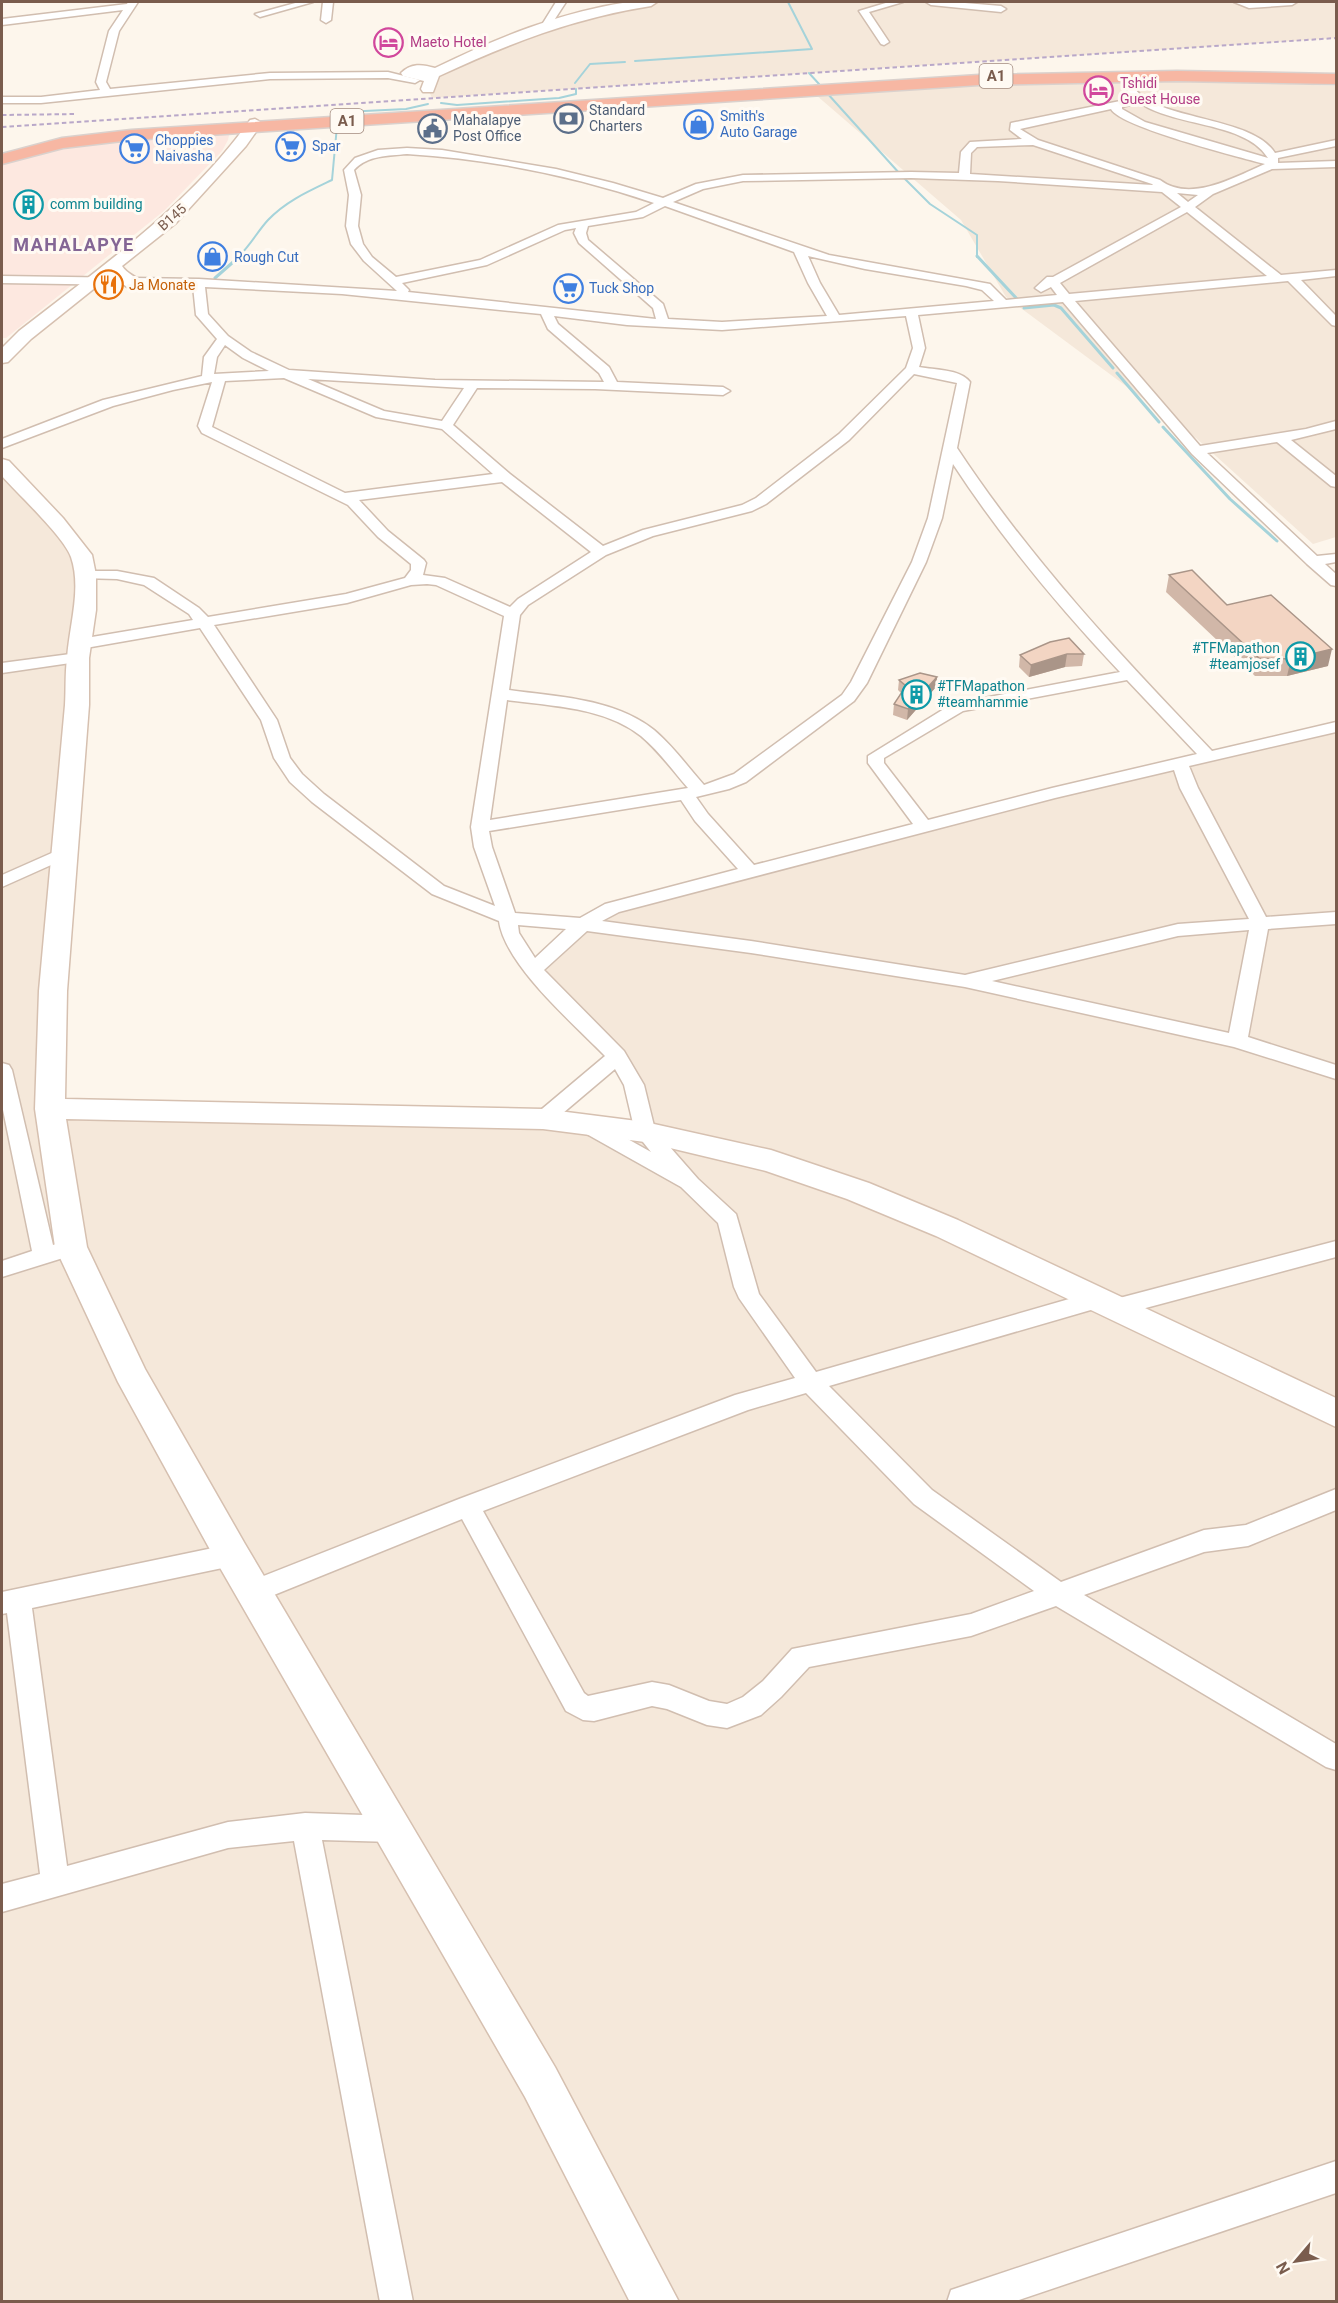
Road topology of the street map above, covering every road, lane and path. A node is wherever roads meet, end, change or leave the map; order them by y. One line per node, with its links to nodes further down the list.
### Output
1 (308, 2): 12 (street)
2 (328, 2): 13 (street)
3 (561, 2): 15 (street)
4 (651, 2): 10 (main road)
5 (898, 2): 16 (street)
6 (931, 2): 11 (street)
7 (1239, 2): 8 (street)
8 (1292, 2)
9 (130, 4): 14 (street); 23 (street)
10 (618, 4): 15 (main road)
11 (1001, 9)
12 (260, 14)
13 (326, 20)
14 (2, 22)
15 (549, 23): 17 (main road)
16 (884, 42)
17 (494, 45): 18 (main road); 19 (main road)
18 (413, 73): 19 (main road); 22 (main road); 23 (street)
19 (433, 74): 22 (main road)
20 (1126, 76): 21 (highway, A1); 25 (street); 27 (highway, A1)
21 (1336, 78): 27 (highway, A1)
22 (428, 88): 27 (main road)
23 (108, 92): 24 (street)
24 (2, 100)
25 (1144, 100): 26 (street); 29 (street)
26 (1120, 103): 30 (street); 32 (street)
27 (440, 113): 28 (highway, A1)
28 (249, 126): 33 (highway, A1); 34 (highway, A1); 44 (main road, B145 / B145)
29 (1234, 132): 32 (street); 35 (street)
30 (1034, 142): 37 (street); 38 (street)
31 (1336, 143): 35 (street)
32 (1215, 146): 35 (street)
33 (2, 153)
34 (2, 159)
35 (1272, 162): 36 (street); 39 (street)
36 (1336, 164)
37 (964, 177): 38 (street); 40 (street)
38 (1168, 190): 39 (street); 41 (street)
39 (1209, 192): 41 (street)
40 (662, 203): 42 (street); 43 (street); 49 (street)
41 (1187, 208): 46 (street); 48 (street)
42 (584, 224): 49 (street); 61 (street)
43 (799, 249): 56 (street); 59 (street)
44 (113, 265): 50 (main road, B145 / B145); 51 (main road)
45 (1336, 273): 46 (street)
46 (1285, 278): 54 (street); 60 (street)
47 (2, 279): 50 (street)
48 (1051, 280): 54 (street); 55 (street)
49 (394, 281): 53 (street)
50 (91, 282): 51 (street); 63 (main road, B145 / B145)
51 (133, 283): 52 (street)
52 (199, 284): 53 (street); 62 (street)
53 (408, 294): 57 (street)
54 (1067, 299): 55 (street); 75 (street)
55 (1025, 302): 56 (street)
56 (1003, 304): 58 (street)
57 (546, 311): 61 (street); 68 (street)
58 (911, 313): 59 (street); 64 (street)
59 (835, 319): 61 (street)
60 (1336, 322)
61 (663, 324)
62 (224, 339): 65 (street); 66 (street)
63 (2, 358)
64 (911, 370): 74 (street); 80 (street)
65 (284, 374): 66 (street); 67 (street); 70 (street)
66 (214, 378): 73 (street); 79 (street)
67 (472, 385): 68 (street); 70 (street)
68 (611, 386): 69 (street)
69 (723, 391)
70 (446, 426): 77 (street)
71 (1335, 428): 72 (street)
72 (1279, 437): 75 (street); 78 (street)
73 (2, 444)
74 (950, 448): 90 (street); 95 (street)
75 (1197, 451): 82 (street)
76 (6, 475): 83 (main road)
77 (506, 477): 79 (street); 80 (street)
78 (1336, 482)
79 (345, 497): 84 (street)
80 (601, 552): 86 (street)
81 (1336, 558): 82 (street)
82 (1312, 561): 85 (street)
83 (85, 575): 87 (street); 88 (main road)
84 (410, 581): 86 (street); 87 (street)
85 (1336, 582)
86 (512, 614): 91 (street)
87 (202, 621): 88 (street); 101 (street)
88 (79, 651): 89 (street); 98 (main road)
89 (2, 668)
90 (1130, 675): 93 (street); 96 (street)
91 (501, 694): 95 (street); 97 (street)
92 (1336, 727): 93 (street)
93 (1209, 757): 94 (street)
94 (1180, 764): 96 (street); 103 (street)
95 (692, 792): 97 (street); 99 (street)
96 (924, 826): 99 (street)
97 (480, 827): 101 (street)
98 (63, 853): 100 (street); 111 (main road)
99 (750, 872): 104 (street)
100 (2, 882)
101 (508, 918): 104 (street); 105 (street)
102 (1336, 918): 103 (street)
103 (1260, 923): 106 (street); 107 (street)
104 (582, 924): 105 (street); 106 (street)
105 (533, 970): 108 (street)
106 (965, 981): 107 (street)
107 (1237, 1041): 110 (street)
108 (617, 1056): 112 (street); 114 (street)
109 (2, 1070): 117 (street)
110 (1336, 1072)
111 (50, 1109): 112 (main road); 117 (main road)
112 (543, 1119): 113 (main road)
113 (583, 1123): 114 (main road); 115 (street)
114 (645, 1132): 115 (street); 119 (main road)
115 (690, 1185): 120 (street)
116 (1336, 1250): 119 (street)
117 (57, 1251): 118 (street); 124 (main road)
118 (2, 1269)
119 (1105, 1304): 120 (street); 121 (main road)
120 (812, 1384): 123 (street); 126 (street)
121 (1336, 1413)
122 (1336, 1499): 126 (street)
123 (468, 1506): 125 (street); 126 (street)
124 (232, 1555): 125 (main road); 127 (street)
125 (255, 1592): 130 (main road)
126 (1057, 1593): 128 (street)
127 (10, 1601): 131 (street)
128 (1336, 1758)
129 (304, 1826): 130 (street); 131 (street); 134 (street)
130 (393, 1829): 135 (main road)
131 (55, 1883): 132 (street)
132 (2, 1898)
133 (1336, 2177): 136 (street)
134 (397, 2301)
135 (656, 2301)
136 (963, 2301)

